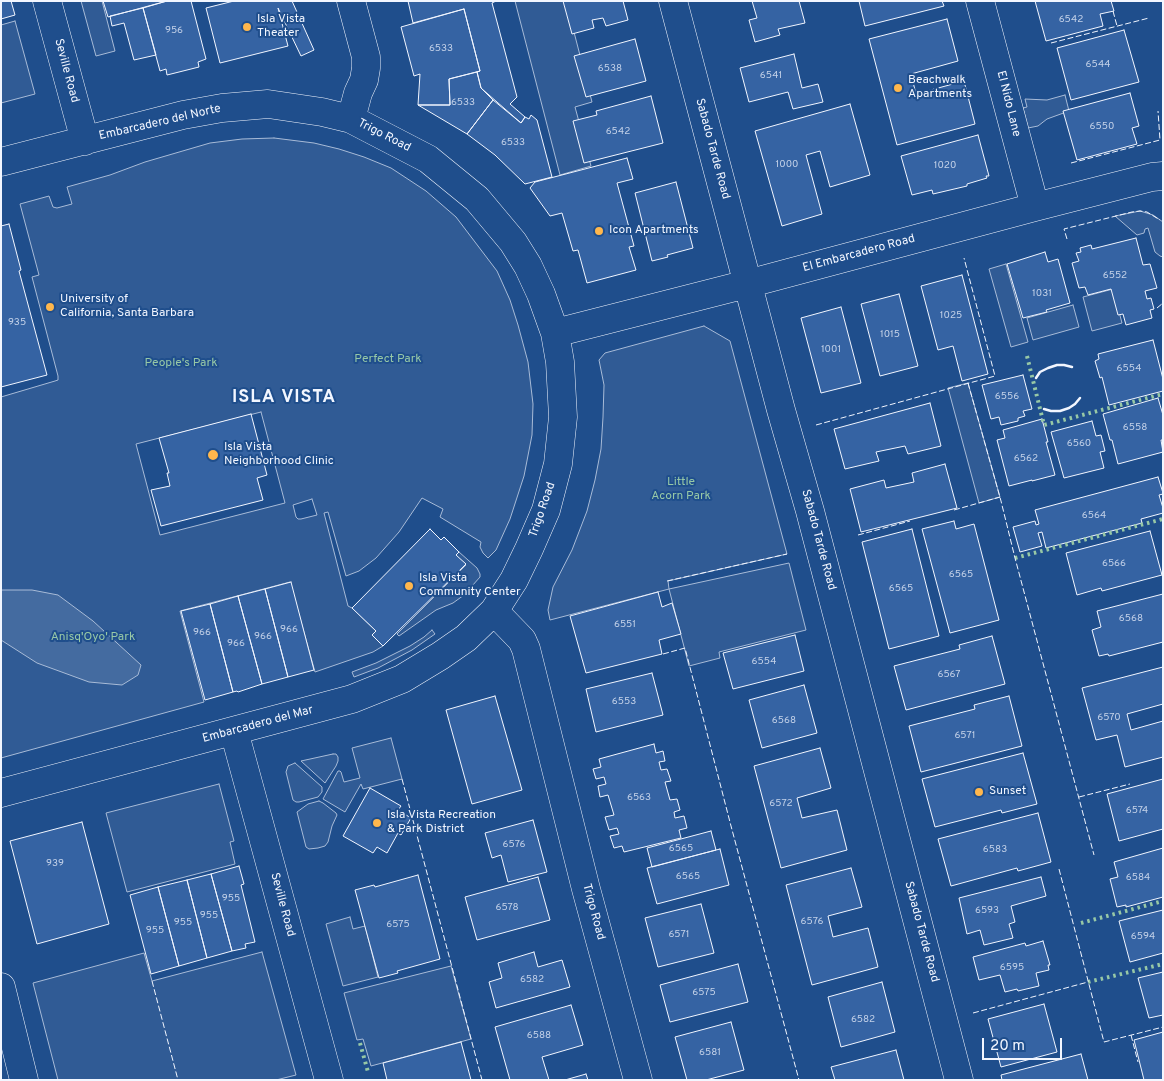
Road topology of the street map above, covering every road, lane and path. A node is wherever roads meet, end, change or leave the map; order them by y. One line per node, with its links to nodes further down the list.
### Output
1 (47, 1): 6 (street, Seville Road)
2 (351, 1): 5 (street, Trigo Road)
3 (673, 1): 10 (street, Sabado Tarde Road)
4 (980, 1): 9 (street, El Nido Lane)
5 (351, 119): 6 (street, Embarcadero del Norte); 11 (street, Trigo Road)
6 (85, 141): 7 (street, Embarcadero del Norte)
7 (1, 162)
8 (1163, 176): 9 (street, El Embarcadero Road)
9 (1035, 206): 10 (street, El Embarcadero Road)
10 (747, 284): 11 (street, El Embarcadero Road); 19 (street, Sabado Tarde Road)
11 (555, 334): 12 (street, Trigo Road)
12 (494, 611): 13 (street, Embarcadero del Mar); 18 (street, Trigo Road)
13 (234, 731): 14 (street, Embarcadero del Mar); 17 (street, Seville Road)
14 (1, 793)
15 (1, 987): 16 (street)
16 (24, 1080)
17 (329, 1080)
18 (638, 1080)
19 (959, 1080)

